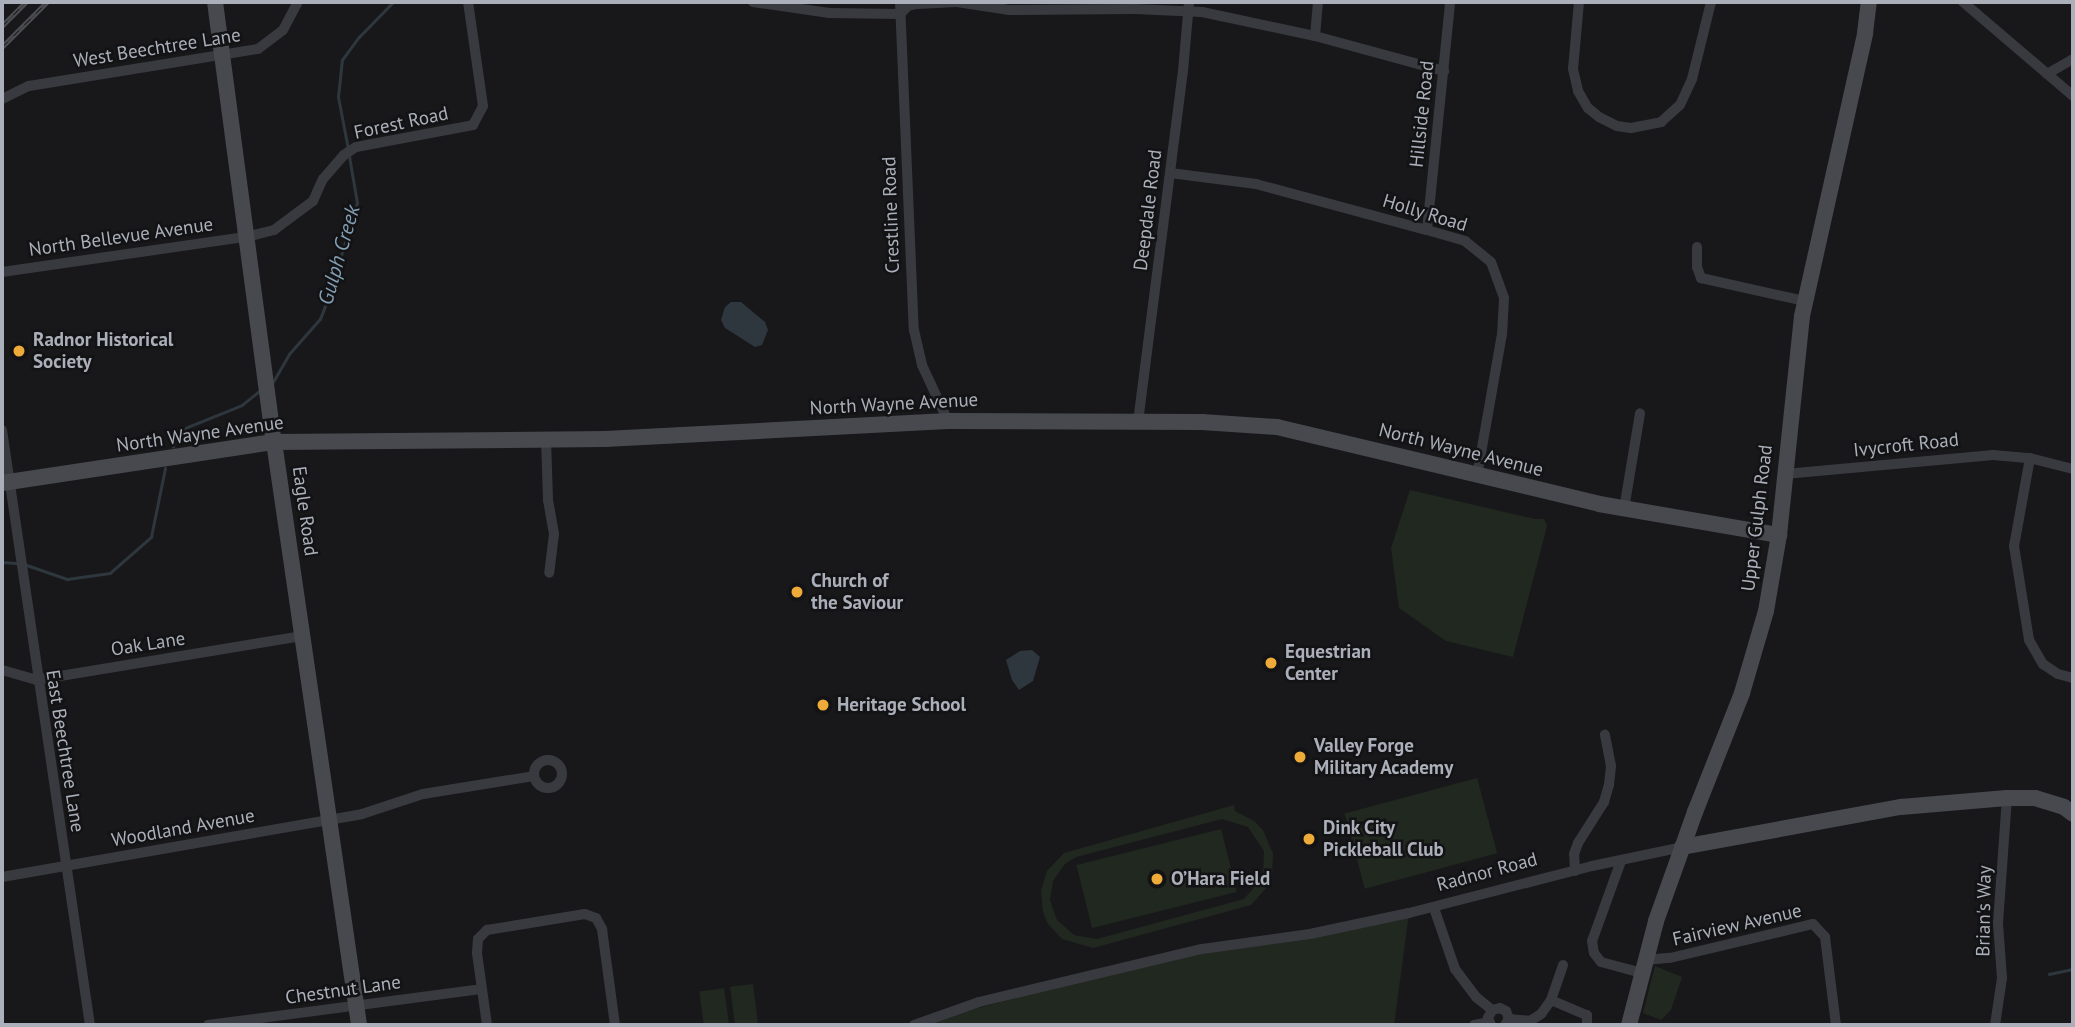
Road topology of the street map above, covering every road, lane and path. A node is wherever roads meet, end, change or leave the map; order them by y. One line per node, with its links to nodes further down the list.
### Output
1 (215, 2): 15 (street, Eagle Road)
2 (298, 2): 15 (street, West Beechtree Lane)
3 (468, 2): 23 (street, Forest Road)
4 (753, 2): 13 (street)
5 (901, 2): 13 (street, Crestline Road)
6 (1318, 2): 14 (street)
7 (1450, 2): 17 (street, Hillside Road)
8 (1579, 2): 9 (street)
9 (1711, 2)
10 (1869, 2): 26 (street, Upper Gulph Road)
11 (1963, 2): 18 (street)
12 (1188, 7): 13 (street); 14 (street); 21 (street, Deepdale Road)
13 (901, 14): 28 (street, Crestline Road)
14 (1315, 36): 17 (street)
15 (223, 55): 20 (street, West Beechtree Lane); 23 (street, Eagle Road)
16 (2073, 59): 18 (street)
17 (1444, 71): 22 (street, Hillside Road)
18 (2047, 74): 19 (street)
19 (2073, 96)
20 (2, 99)
21 (1170, 173): 22 (street, Holly Road); 29 (street, Deepdale Road)
22 (1427, 230): 36 (street, Holly Road)
23 (246, 237): 25 (street, North Bellevue Avenue); 32 (street, Eagle Road)
24 (1697, 247): 26 (street)
25 (2, 272)
26 (1805, 301): 35 (street, Upper Gulph Road)
27 (1640, 413): 38 (street)
28 (948, 421): 29 (street, North Wayne Avenue); 31 (street, North Wayne Avenue)
29 (1138, 422): 36 (street, North Wayne Avenue)
30 (2, 430): 37 (street)
31 (546, 439): 32 (street, North Wayne Avenue); 40 (street)
32 (274, 442): 37 (street, North Wayne Avenue); 41 (street, Eagle Road)
33 (2030, 458): 34 (street, Ivycroft Road); 35 (street, Ivycroft Road); 43 (street)
34 (2073, 469)
35 (1785, 474): 39 (street, Upper Gulph Road)
36 (1477, 476): 38 (street, North Wayne Avenue)
37 (5, 483): 44 (street, East Beechtree Lane)
38 (1624, 509): 39 (street, North Wayne Avenue)
39 (1779, 535): 48 (street, Upper Gulph Road)
40 (549, 573)
41 (301, 636): 44 (street, Oak Lane); 50 (street, Eagle Road)
42 (2, 670): 44 (street, Oak Lane)
43 (2073, 678)
44 (36, 680): 54 (street, East Beechtree Lane)
45 (1605, 734): 55 (street)
46 (534, 776): 50 (street, Woodland Avenue)
47 (2007, 798): 49 (street, Radnor Road); 51 (street, Radnor Road); 75 (street, Brian's Way)
48 (1697, 806): 51 (street); 52 (street, Upper Gulph Road)
49 (2073, 814)
50 (328, 820): 54 (street, Woodland Avenue); 62 (street, Eagle Road)
51 (1733, 838): 52 (street, Radnor Road)
52 (1682, 848): 53 (street, Radnor Road); 59 (street, Upper Gulph Road)
53 (1621, 861): 55 (street, Radnor Road); 59 (street)
54 (64, 866): 56 (street, Woodland Avenue); 65 (street, East Beechtree Lane)
55 (1575, 871): 57 (street, Radnor Road)
56 (2, 877)
57 (1434, 908): 63 (street); 70 (street, Radnor Road)
58 (1563, 965): 61 (street)
59 (1644, 966): 73 (street, Upper Gulph Road); 74 (street, Fairview Avenue)
60 (481, 989): 62 (street, Chestnut Lane); 68 (street); 69 (street)
61 (1551, 1000): 64 (street); 72 (street)
62 (356, 1005): 66 (street, Chestnut Lane); 67 (street, Eagle Road)
63 (1491, 1019): 64 (street); 71 (street)
64 (1507, 1022)
65 (90, 1025)
66 (208, 1025)
67 (359, 1025)
68 (486, 1025)
69 (615, 1025)
70 (914, 1025)
71 (1474, 1025)
72 (1587, 1025)
73 (1629, 1025)
74 (1836, 1025)
75 (1996, 1025)

